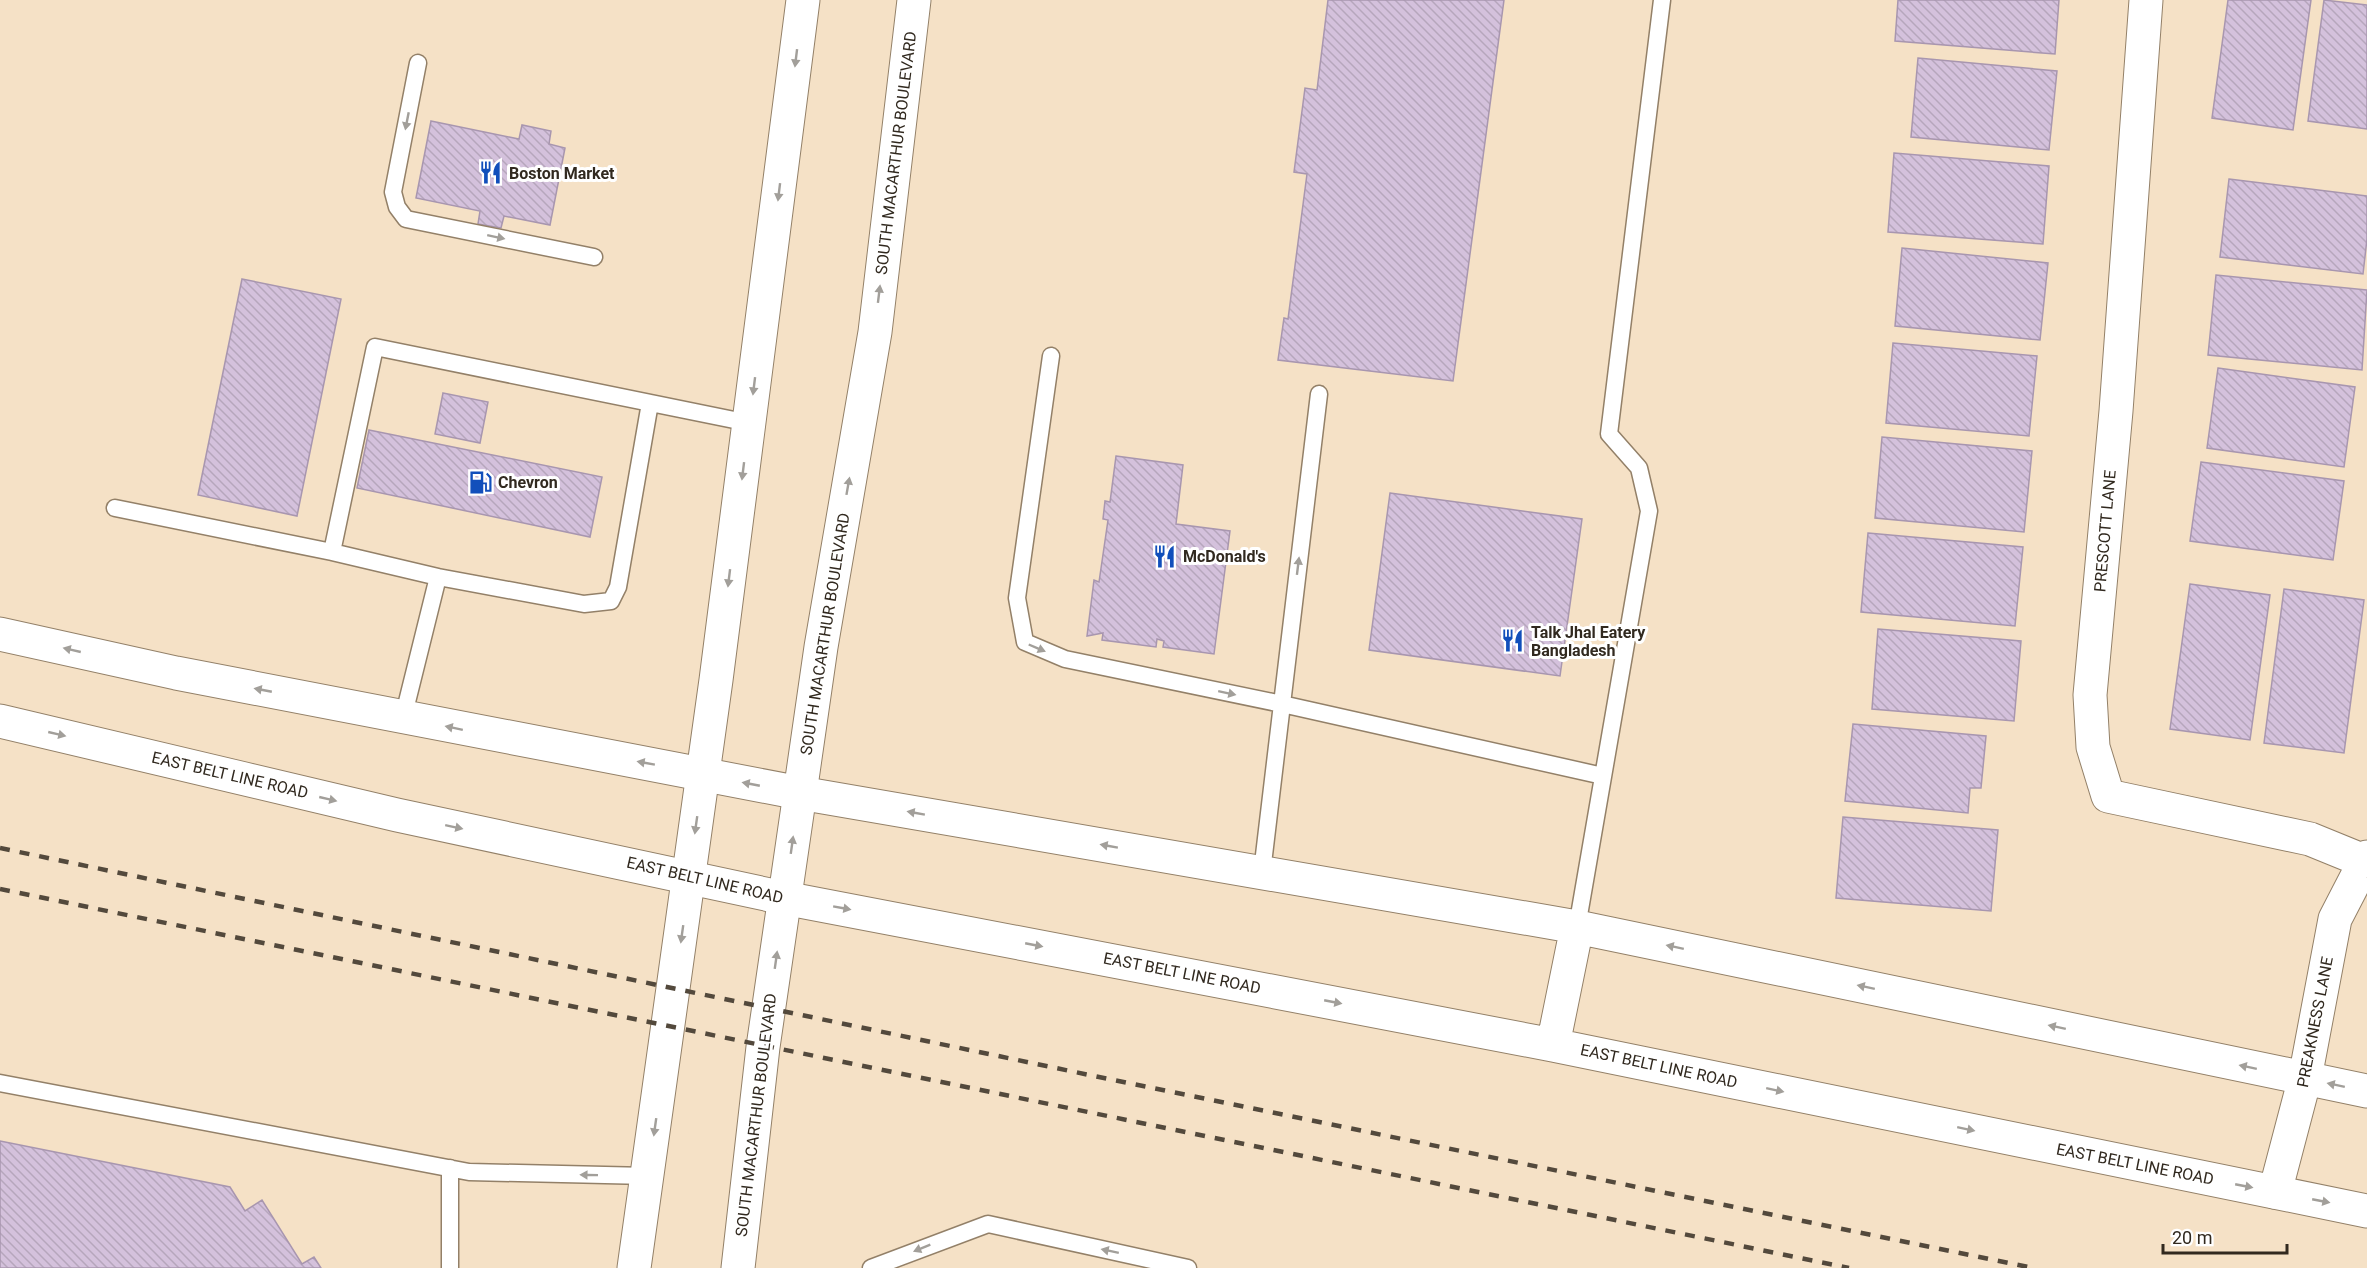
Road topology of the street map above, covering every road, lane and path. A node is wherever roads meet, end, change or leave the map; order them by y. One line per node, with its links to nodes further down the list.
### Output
1 (803, 0): 10 (main road, one-way to 10)
2 (914, 0): 20 (main road, SOUTH MACARTHUR BOULEVARD, one-way to 2)
3 (1662, 0): 19 (lane)
4 (2146, 0): 21 (main road, PRESCOTT LANE)
5 (418, 63): 6 (lane, one-way to 6)
6 (594, 257)
7 (1051, 356): 15 (lane, one-way to 15)
8 (1319, 394): 15 (lane, one-way to 8)
9 (650, 403): 10 (lane); 12 (lane); 13 (lane)
10 (749, 423): 18 (main road, one-way to 18)
11 (115, 508): 12 (lane)
12 (332, 552): 13 (lane)
13 (438, 577): 16 (lane)
14 (0, 634): 16 (main road, one-way to 14)
15 (1282, 704): 19 (lane); 22 (lane)
16 (403, 718): 18 (main road, one-way to 16)
17 (0, 721): 23 (main road, EAST BELT LINE ROAD, one-way to 23)
18 (703, 774): 20 (main road, one-way to 18); 23 (main road, one-way to 23)
19 (1603, 776): 25 (lane)
20 (800, 793): 22 (main road, one-way to 20); 24 (main road, SOUTH MACARTHUR BOULEVARD, one-way to 20)
21 (2365, 859): 27 (main road, PREAKNESS LANE)
22 (1262, 872): 25 (main road)
23 (689, 876): 24 (main road, EAST BELT LINE ROAD); 31 (main road, one-way to 31)
24 (784, 898): 26 (main road, EAST BELT LINE ROAD, one-way to 26); 36 (main road, SOUTH MACARTHUR BOULEVARD, one-way to 24)
25 (1577, 927): 26 (main road); 27 (main road, one-way to 25)
26 (1553, 1045): 32 (main road, EAST BELT LINE ROAD, one-way to 32)
27 (2305, 1078): 29 (main road, one-way to 27); 32 (main road, PREAKNESS LANE)
28 (0, 1083): 30 (lane)
29 (2367, 1091)
30 (450, 1168): 31 (lane, one-way to 30); 34 (lane)
31 (648, 1176): 35 (main road)
32 (2275, 1192): 33 (main road, EAST BELT LINE ROAD, one-way to 33)
33 (2367, 1211)
34 (450, 1268)
35 (634, 1268)
36 (738, 1268)
37 (870, 1268): 38 (lane, one-way to 37)
38 (1188, 1268)

